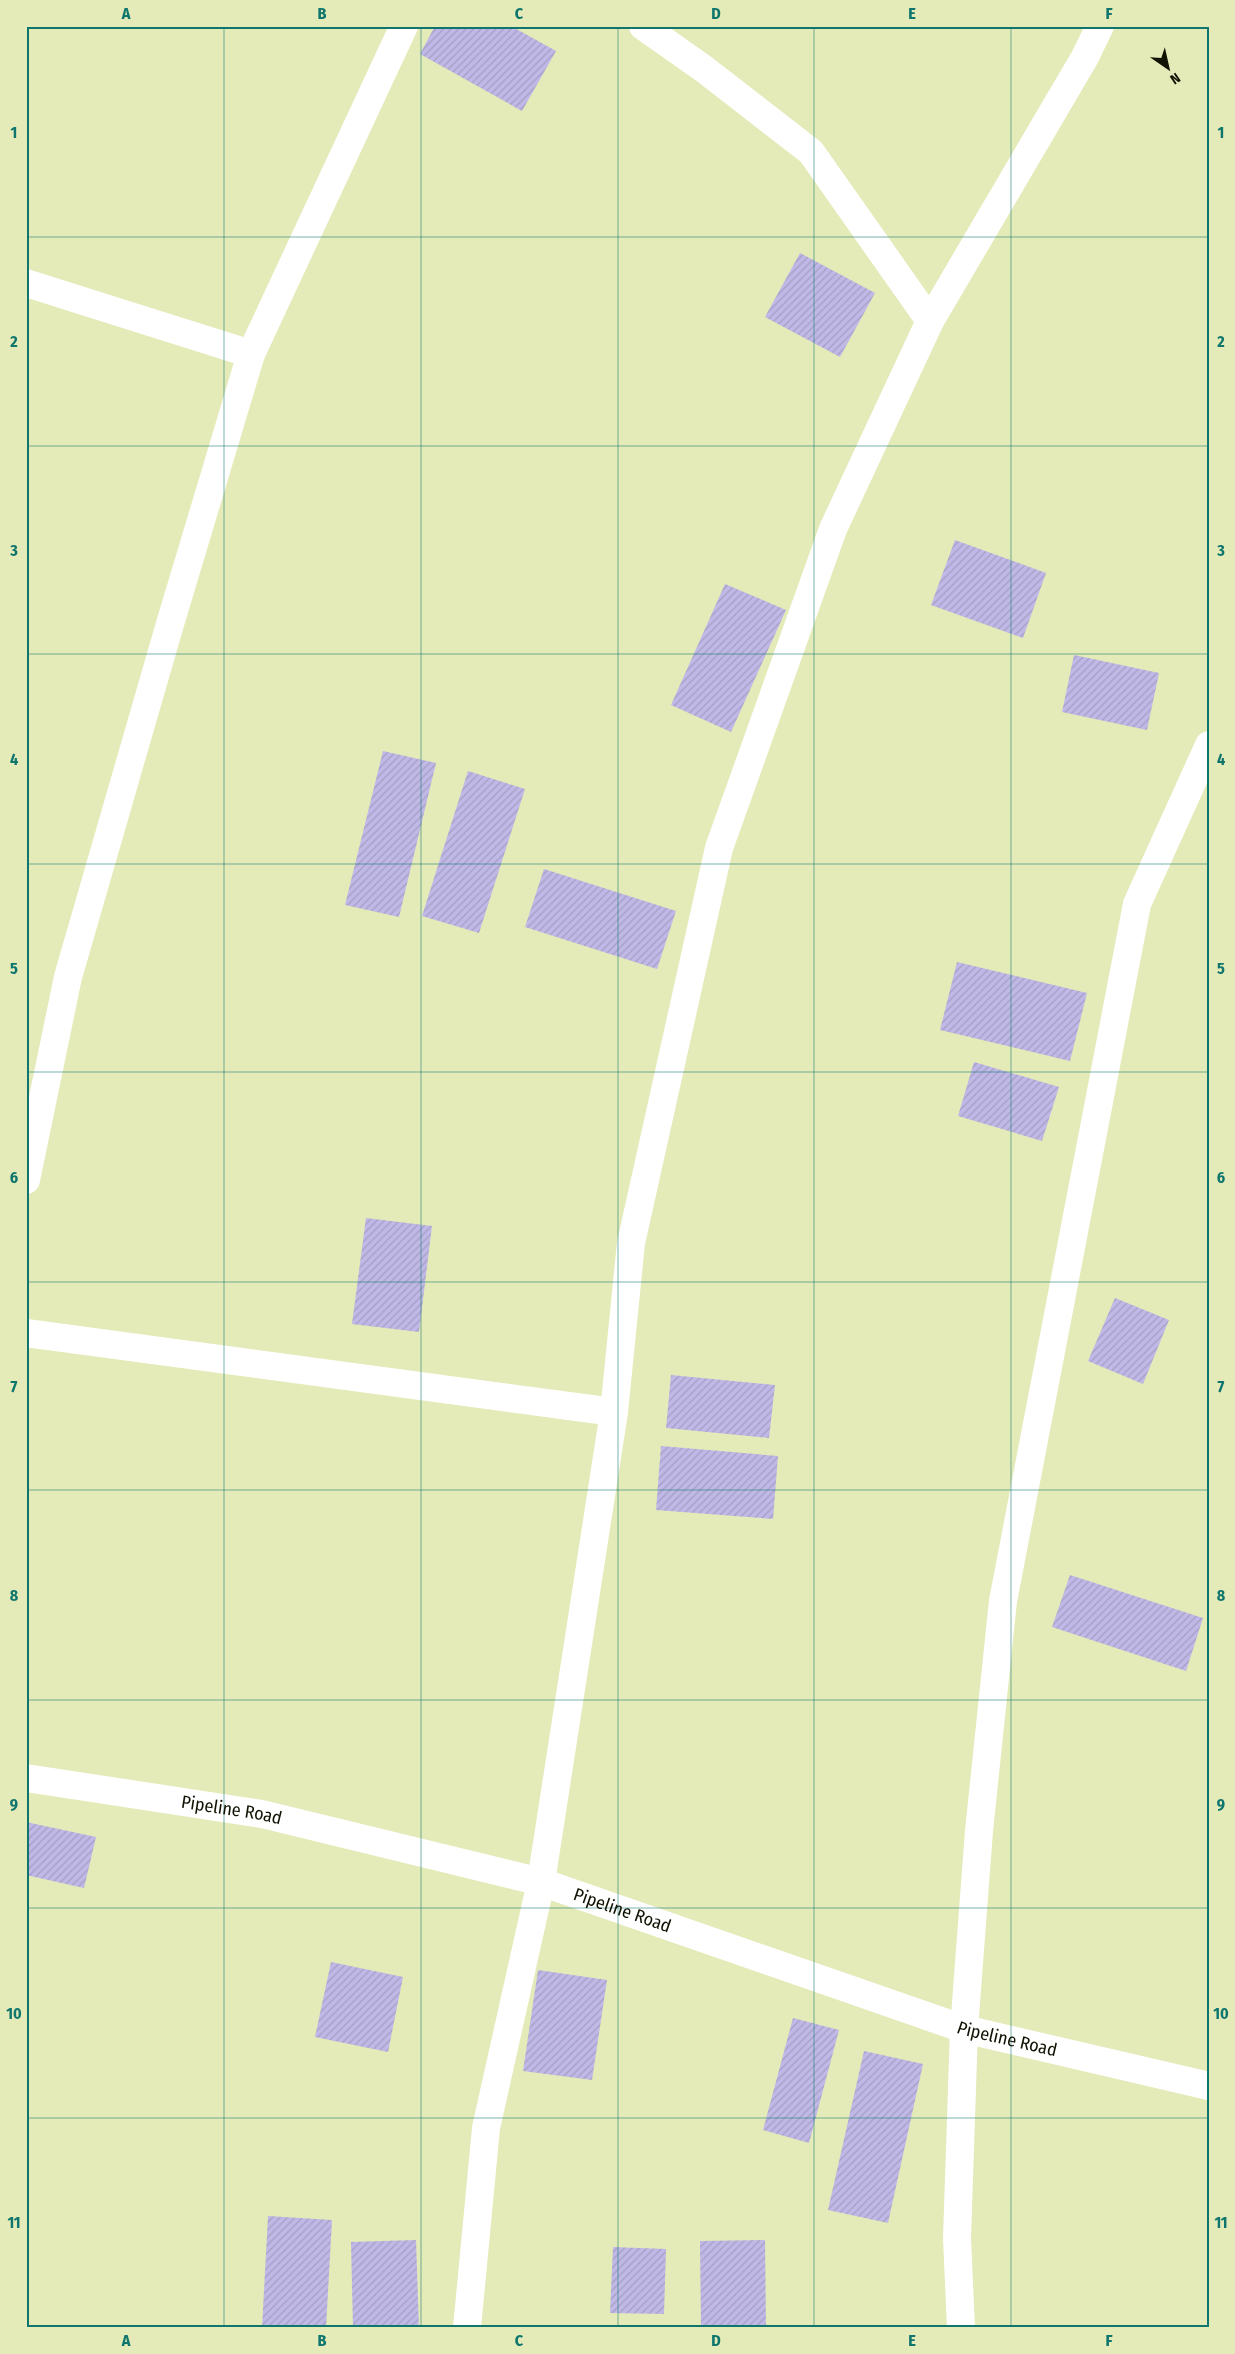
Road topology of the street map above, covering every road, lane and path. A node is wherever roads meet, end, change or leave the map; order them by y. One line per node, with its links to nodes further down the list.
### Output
1 (404, 26): 6 (street)
2 (644, 26): 5 (street)
3 (1100, 26): 5 (street)
4 (26, 283): 6 (street)
5 (930, 321): 10 (street)
6 (250, 354): 8 (street)
7 (1209, 745): 13 (street)
8 (26, 1180)
9 (26, 1333): 10 (street)
10 (614, 1412): 12 (street)
11 (26, 1778): 12 (street, Pipeline Road)
12 (541, 1882): 13 (street, Pipeline Road); 15 (street)
13 (964, 2029): 14 (street, Pipeline Road); 16 (street)
14 (1209, 2086)
15 (467, 2328)
16 (961, 2328)

